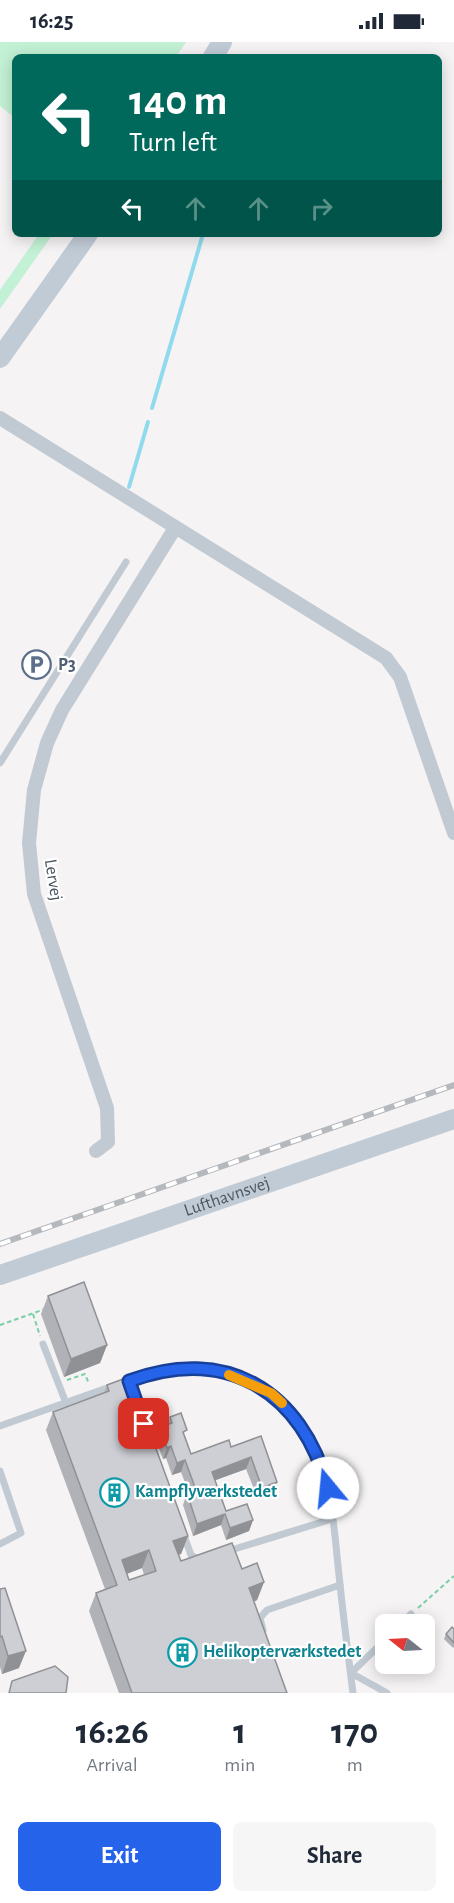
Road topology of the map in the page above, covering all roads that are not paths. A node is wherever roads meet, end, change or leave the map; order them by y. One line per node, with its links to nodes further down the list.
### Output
1 (86, 237): 2 (street)
2 (0, 358)
3 (0, 418): 4 (street)
4 (175, 528): 7 (street); 9 (street, Lervej)
5 (126, 562): 6 (lane)
6 (0, 763)
7 (454, 833)
8 (454, 1119): 10 (street, Lufthavnsvej)
9 (96, 1151)
10 (0, 1275)
11 (43, 1344): 14 (lane)
12 (129, 1381): 13 (lane); 14 (lane); 17 (lane)
13 (132, 1392)
14 (66, 1403): 15 (lane)
15 (0, 1426)
16 (0, 1471): 19 (lane)
17 (332, 1519): 20 (lane); 22 (lane)
18 (180, 1522): 21 (lane)
19 (0, 1544)
20 (220, 1554)
21 (209, 1557)
22 (340, 1585): 23 (lane); 25 (lane)
23 (264, 1635)
24 (375, 1650): 25 (lane)
25 (351, 1673): 26 (lane); 27 (lane)
26 (353, 1693)
27 (387, 1693)

